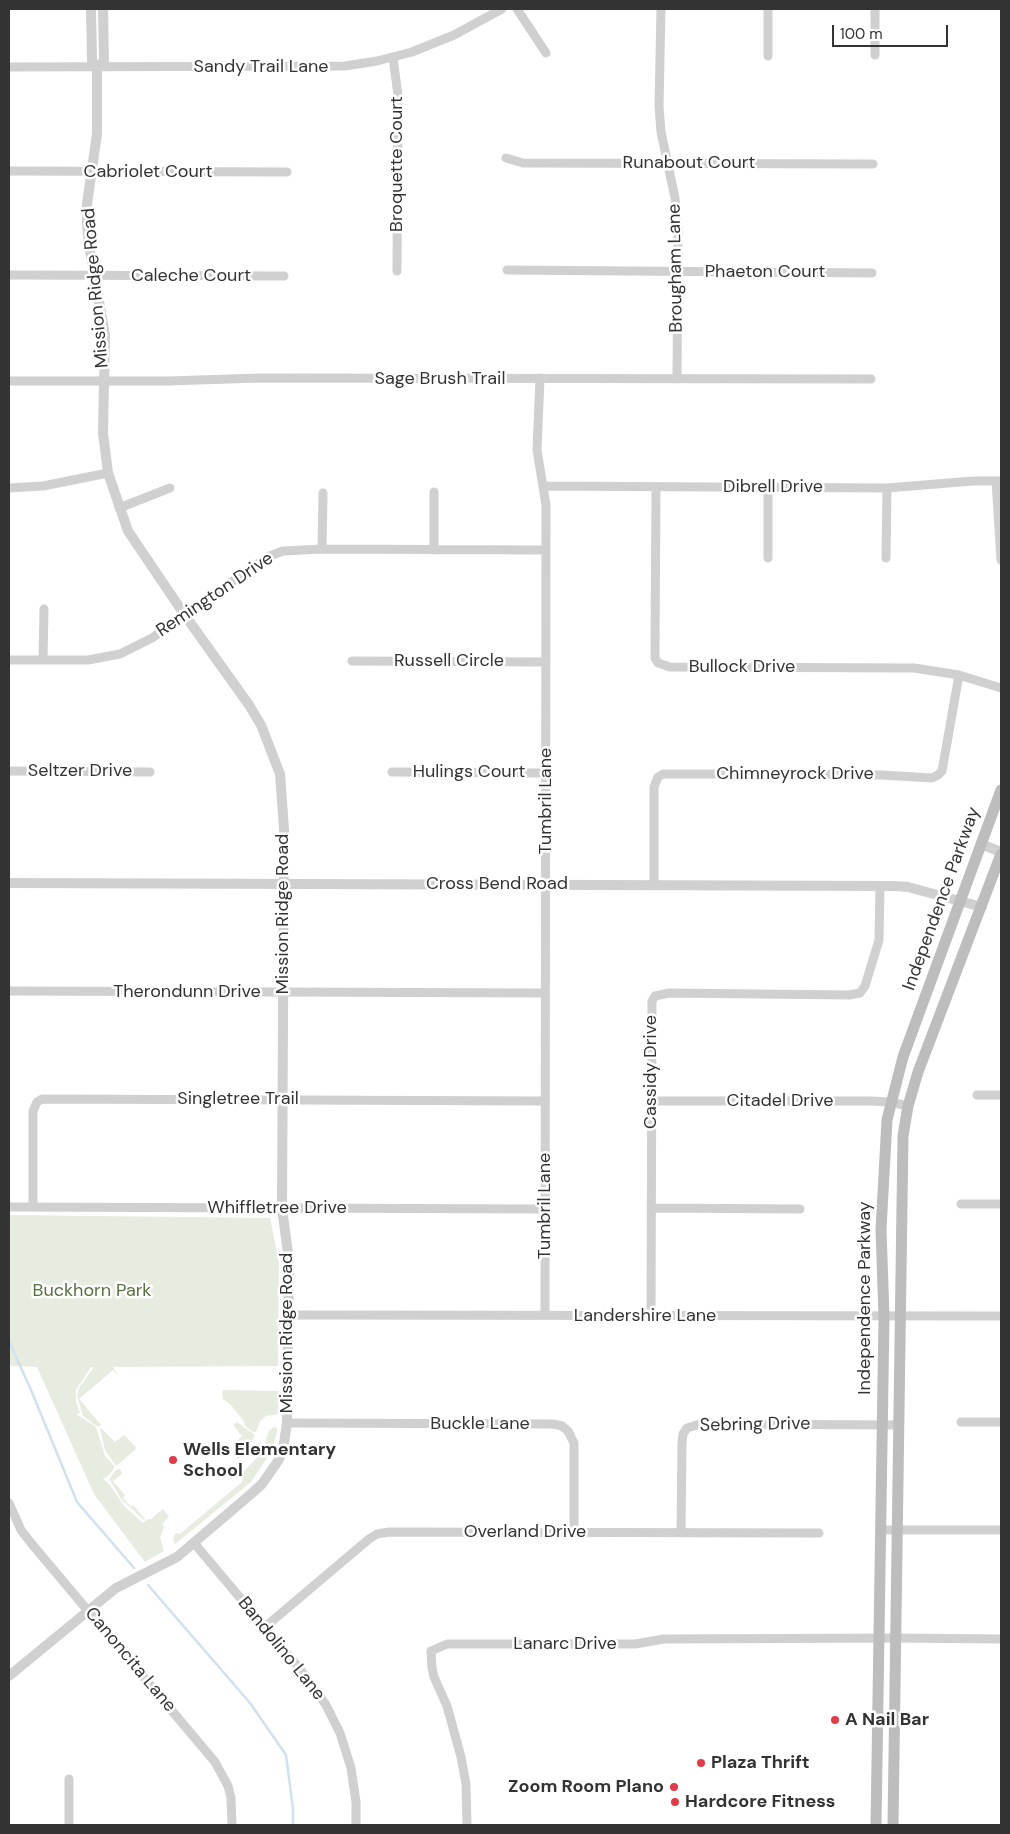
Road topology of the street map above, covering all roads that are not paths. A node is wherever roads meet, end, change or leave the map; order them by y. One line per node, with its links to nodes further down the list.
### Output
1 (91, 9): 13 (street, Mission Ridge Road)
2 (103, 9): 13 (street, Mission Ridge Road)
3 (502, 9): 11 (street, Sandy Trail Lane)
4 (517, 9): 8 (street)
5 (661, 9): 15 (street, Brougham Lane)
6 (768, 9): 10 (street)
7 (876, 9): 9 (street)
8 (546, 52)
9 (875, 55)
10 (768, 56)
11 (393, 58): 13 (street, Sandy Trail Lane); 21 (street, Broquette Court)
12 (9, 67): 13 (street, Sandy Trail Lane)
13 (97, 67): 18 (street, Mission Ridge Road)
14 (506, 158): 15 (street, Runabout Court)
15 (666, 164): 16 (street, Runabout Court); 22 (street, Brougham Lane)
16 (873, 164)
17 (9, 172): 18 (street, Cabriolet Court)
18 (92, 172): 19 (street, Cabriolet Court); 25 (street, Mission Ridge Road)
19 (287, 172)
20 (507, 270): 22 (street, Phaeton Court)
21 (397, 271)
22 (678, 271): 23 (street, Phaeton Court); 28 (street, Brougham Lane)
23 (872, 273)
24 (9, 275): 25 (street, Caleche Court)
25 (94, 276): 26 (street, Caleche Court); 31 (street, Mission Ridge Road)
26 (284, 276)
27 (540, 378): 28 (street, Sage Brush Trail); 31 (street, Sage Brush Trail); 34 (street, Tumbril Lane)
28 (677, 379): 29 (street, Sage Brush Trail)
29 (871, 379)
30 (9, 381): 31 (street, Sage Brush Trail)
31 (105, 381): 32 (street, Mission Ridge Road)
32 (108, 473): 37 (street); 42 (street, Mission Ridge Road)
33 (999, 481): 39 (street, Dibrell Drive); 48 (street)
34 (544, 486): 35 (street, Dibrell Drive); 45 (street, Tumbril Lane)
35 (656, 487): 36 (street, Dibrell Drive); 55 (street, Bullock Drive)
36 (768, 487): 39 (street, Dibrell Drive); 46 (street)
37 (9, 488)
38 (170, 488): 42 (street)
39 (887, 488): 47 (street)
40 (434, 492): 44 (street)
41 (323, 493): 43 (street)
42 (119, 508): 50 (street, Mission Ridge Road)
43 (322, 549): 44 (street, Remington Drive); 50 (street, Remington Drive)
44 (434, 550): 45 (street, Remington Drive)
45 (546, 550): 54 (street, Tumbril Lane)
46 (768, 558)
47 (886, 558)
48 (1001, 560)
49 (44, 609): 52 (street)
50 (184, 614): 52 (street, Remington Drive); 65 (street, Mission Ridge Road)
51 (9, 660): 52 (street, Remington Drive)
52 (43, 660)
53 (352, 661): 54 (street, Russell Circle)
54 (546, 662): 60 (street, Tumbril Lane)
55 (959, 675): 56 (street, Bullock Drive); 67 (street, Chimneyrock Drive)
56 (1001, 688)
57 (9, 771): 58 (street, Seltzer Drive)
58 (150, 772)
59 (392, 772): 60 (street, Hulings Court)
60 (546, 773): 66 (street, Tumbril Lane)
61 (1001, 790): 62 (main road, Independence Parkway)
62 (981, 844): 63 (street); 69 (main road, Independence Parkway)
63 (1001, 853): 70 (main road, Independence Parkway)
64 (9, 883): 65 (street, Cross Bend Road)
65 (283, 883): 66 (street, Cross Bend Road); 72 (street, Mission Ridge Road)
66 (546, 884): 67 (street, Cross Bend Road); 73 (street, Tumbril Lane)
67 (654, 884): 68 (street, Cross Bend Road)
68 (880, 886): 69 (street, Cross Bend Road); 78 (street, Cassidy Drive)
69 (960, 901): 70 (street, Cross Bend Road); 79 (main road, Independence Parkway)
70 (982, 907): 80 (main road, Independence Parkway)
71 (9, 991): 72 (street, Therondunn Drive)
72 (282, 992): 73 (street, Therondunn Drive); 76 (street, Mission Ridge Road)
73 (545, 993): 77 (street, Tumbril Lane)
74 (978, 1095): 75 (street)
75 (1001, 1095)
76 (282, 1100): 77 (street, Singletree Trail); 84 (street, Singletree Trail); 85 (street, Mission Ridge Road)
77 (545, 1101): 86 (street, Tumbril Lane)
78 (651, 1101): 79 (street, Citadel Drive); 87 (street, Cassidy Drive)
79 (890, 1102): 80 (street, Citadel Drive); 94 (main road, Independence Parkway)
80 (908, 1106): 91 (main road, Independence Parkway)
81 (961, 1204): 82 (street)
82 (1001, 1204)
83 (9, 1207): 84 (street, Whiffletree Drive)
84 (33, 1207): 85 (street, Whiffletree Drive)
85 (282, 1208): 86 (street, Whiffletree Drive); 89 (street, Mission Ridge Road)
86 (545, 1208): 90 (street, Tumbril Lane)
87 (651, 1208): 88 (street); 92 (street, Cassidy Drive)
88 (800, 1210)
89 (289, 1315): 90 (street, Landershire Lane); 97 (street, Mission Ridge Road)
90 (545, 1315): 92 (street, Landershire Lane)
91 (900, 1315): 93 (street, Landershire Lane); 94 (street, Landershire Lane); 99 (main road, Independence Parkway)
92 (651, 1316): 94 (street, Landershire Lane)
93 (1001, 1316)
94 (884, 1317): 98 (main road, Independence Parkway)
95 (961, 1422): 96 (street)
96 (1001, 1422)
97 (288, 1423): 105 (street, Buckle Lane); 108 (street, Mission Ridge Road)
98 (883, 1425): 99 (street, Sebring Drive); 102 (main road, Independence Parkway); 106 (street, Sebring Drive)
99 (899, 1425): 103 (main road, Independence Parkway)
100 (9, 1503): 101 (street, Canoncita Lane)
101 (12, 1520): 109 (street, Canoncita Lane)
102 (881, 1530): 103 (street); 111 (main road, Independence Parkway)
103 (897, 1530): 104 (street); 112 (main road, Independence Parkway)
104 (1001, 1530)
105 (574, 1532): 106 (street, Overland Drive); 110 (street, Overland Drive)
106 (681, 1532): 107 (street, Overland Drive)
107 (819, 1533)
108 (194, 1543): 109 (street, Mission Ridge Road); 110 (street, Bandolino Lane)
109 (88, 1610): 114 (street, Mission Ridge Road); 119 (street, Canoncita Lane)
110 (265, 1627): 120 (street, Bandolino Lane)
111 (879, 1638): 112 (street); 116 (main road, Independence Parkway); 121 (street, Lanarc Drive)
112 (895, 1638): 113 (street); 117 (main road, Independence Parkway)
113 (1001, 1640)
114 (9, 1676)
115 (68, 1779): 118 (street)
116 (877, 1782): 117 (main road); 122 (main road, Independence Parkway)
117 (895, 1782): 123 (main road, Independence Parkway)
118 (69, 1825)
119 (232, 1825)
120 (356, 1825)
121 (467, 1825)
122 (876, 1825)
123 (893, 1825)

